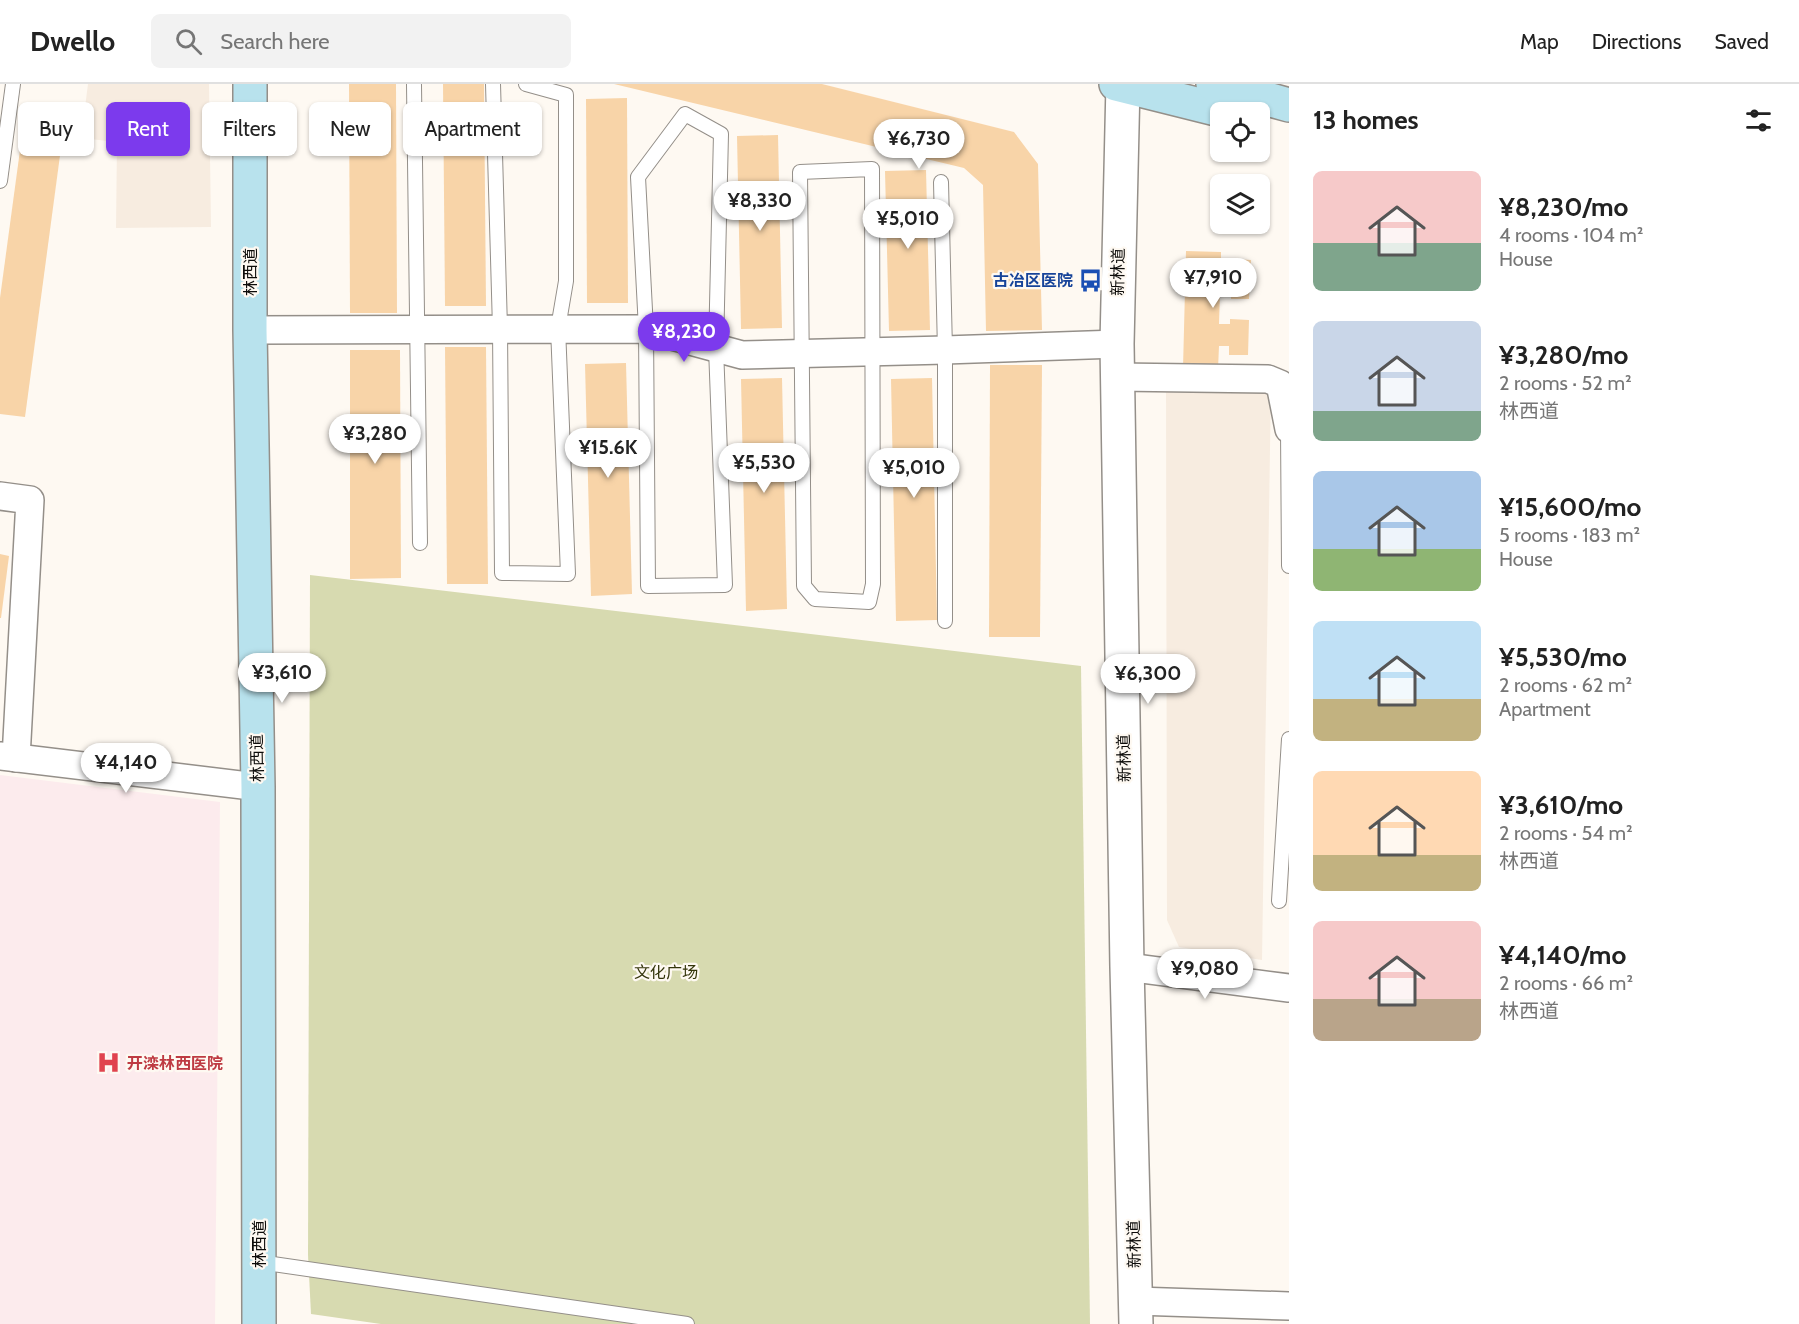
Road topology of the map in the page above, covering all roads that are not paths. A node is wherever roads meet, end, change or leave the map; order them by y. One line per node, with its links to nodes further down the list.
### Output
1 (13, 84): 10 (lane)
2 (250, 84): 19 (main road, 林西道)
3 (493, 84): 15 (lane)
4 (526, 84): 16 (lane)
5 (1213, 84): 8 (main road)
6 (414, 85): 17 (lane)
7 (1121, 85): 9 (main road); 20 (street, 新林道)
8 (1289, 105)
9 (1210, 107)
10 (5, 111): 13 (lane)
11 (1270, 123): 12 (main road)
12 (1289, 128)
13 (0, 181)
14 (940, 183): 22 (lane)
15 (500, 328): 16 (street); 16 (lane); 17 (street)
16 (558, 328): 18 (street)
17 (417, 329): 19 (street); 28 (lane)
18 (646, 329): 21 (street); 21 (lane); 21 (lane)
19 (250, 330): 33 (main road, 林西道)
20 (1117, 344): 22 (street); 25 (street, 新林道)
21 (716, 348): 24 (street)
22 (945, 350): 23 (street); 30 (lane)
23 (873, 351): 24 (street); 24 (lane); 24 (lane)
24 (800, 353)
25 (1117, 377): 26 (street); 35 (street, 新林道)
26 (1288, 429): 29 (lane)
27 (0, 496): 32 (street)
28 (420, 543)
29 (1289, 566)
30 (945, 621)
31 (1289, 739): 34 (lane)
32 (8, 757): 33 (street)
33 (258, 787): 37 (main road, 林西道)
34 (1280, 901)
35 (1128, 967): 36 (street); 39 (street, 新林道)
36 (1289, 988)
37 (260, 1262): 40 (main road, 林西道); 41 (lane)
38 (1289, 1306): 39 (street)
39 (1136, 1313)
40 (258, 1324)
41 (687, 1324)

